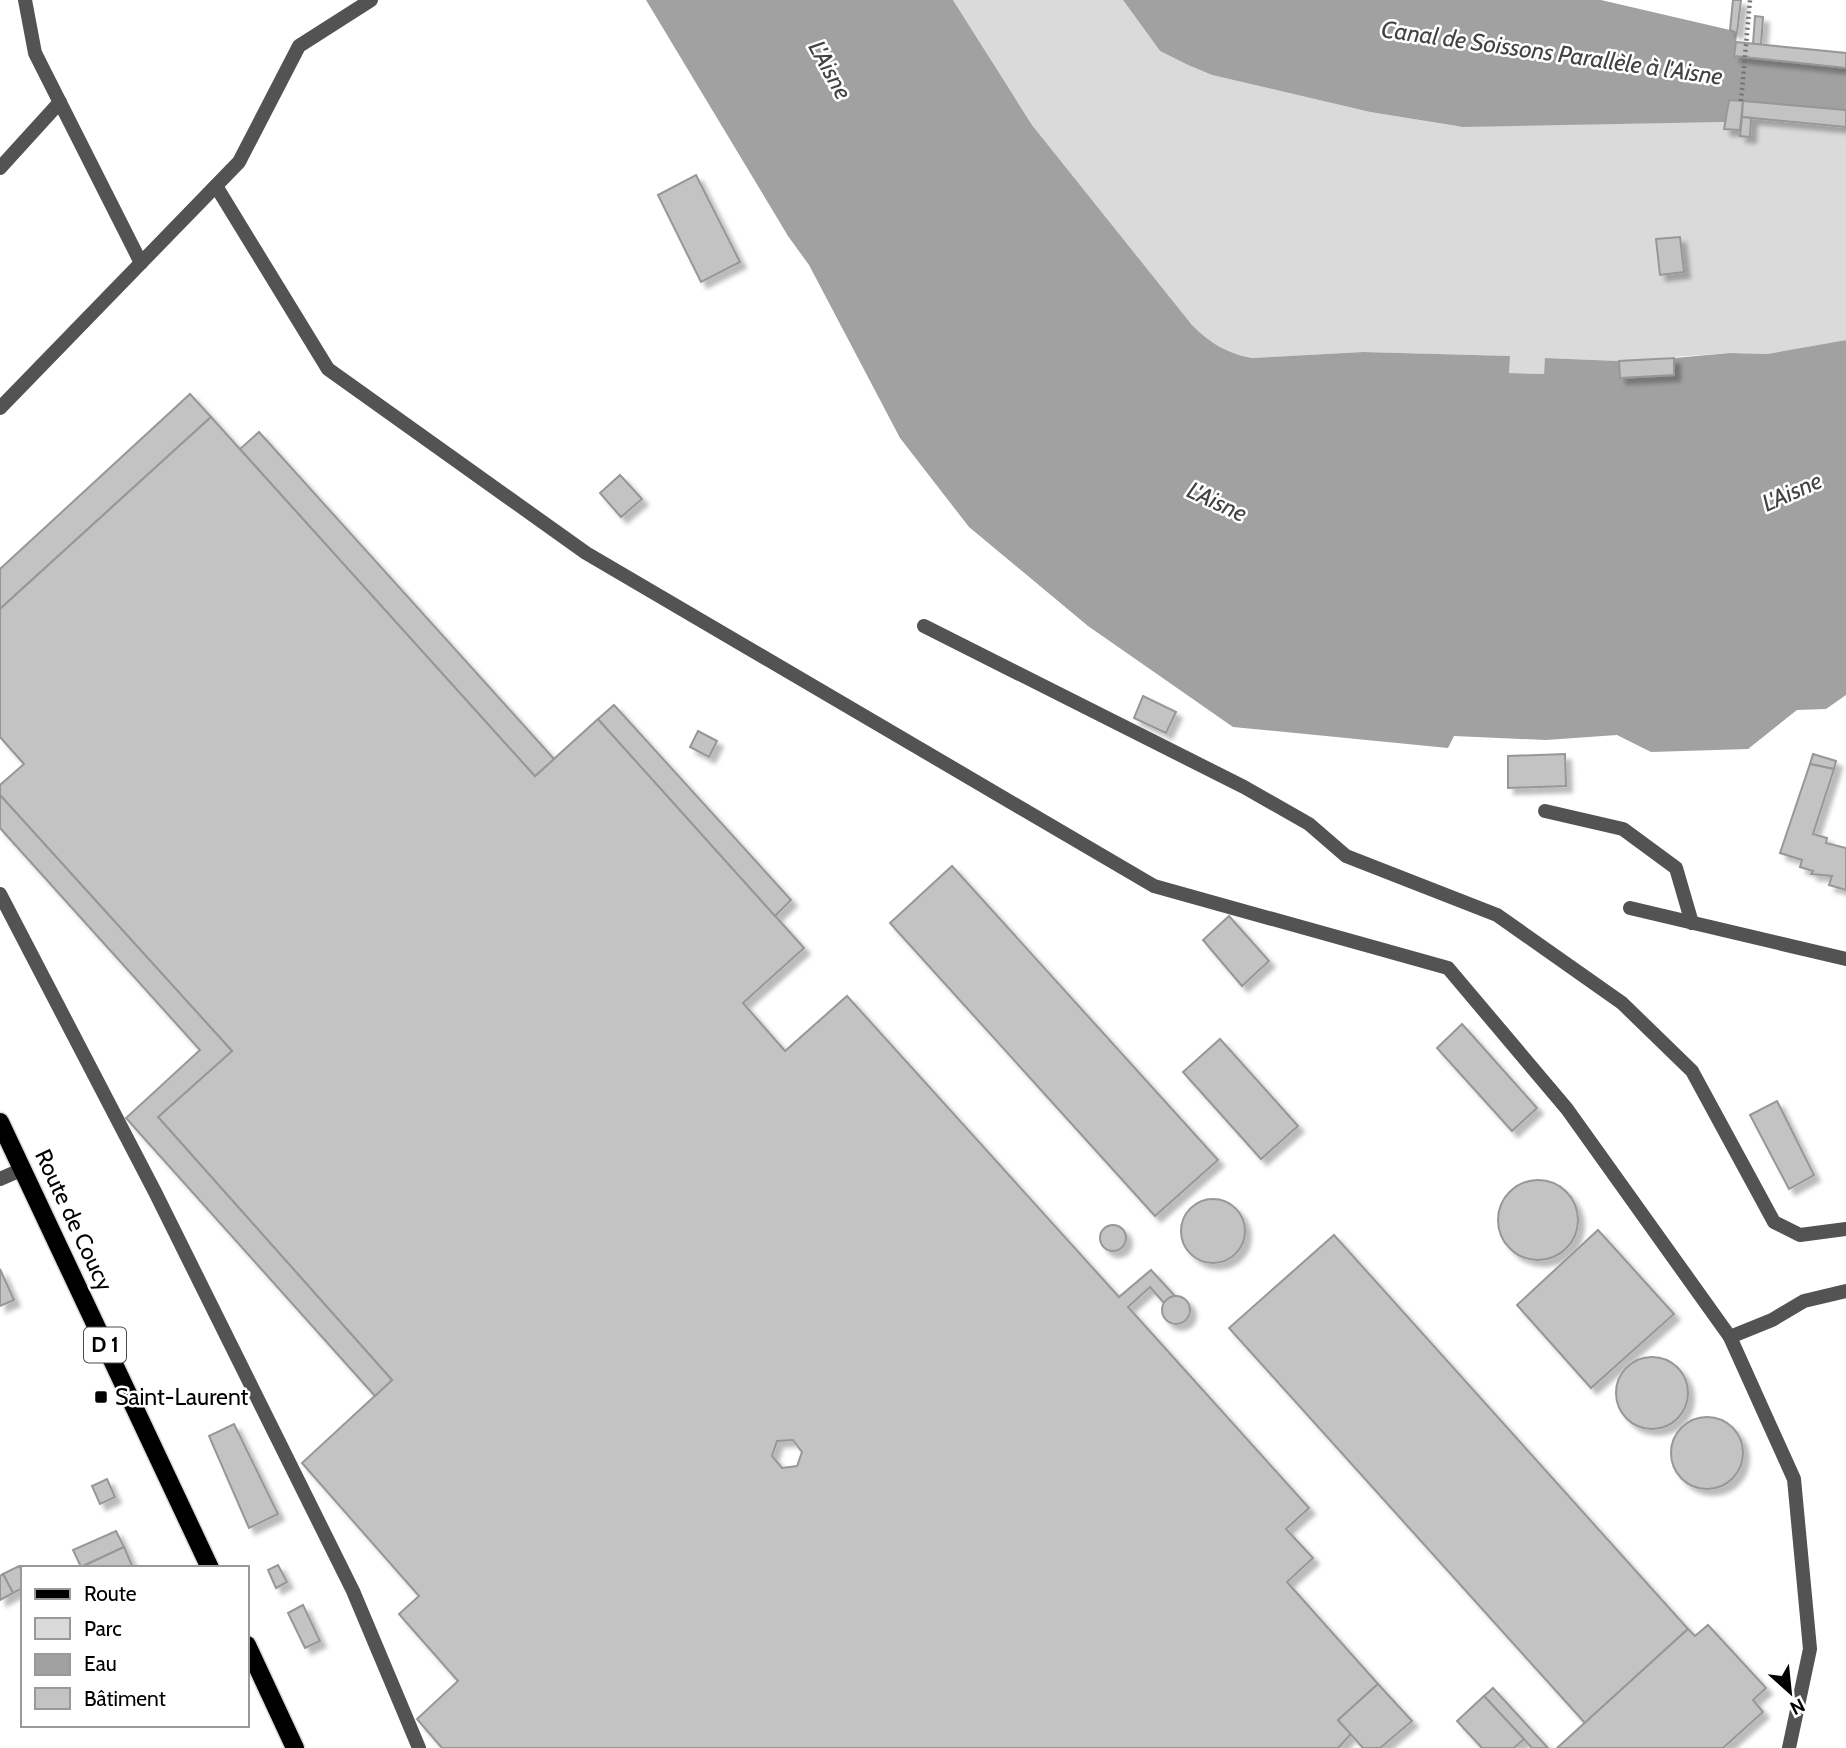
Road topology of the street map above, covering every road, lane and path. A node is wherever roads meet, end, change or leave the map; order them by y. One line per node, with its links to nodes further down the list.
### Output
1 (25, 0): 5 (street)
2 (371, 0): 7 (street)
3 (1750, 0): 4 (path)
4 (1741, 101)
5 (60, 102): 6 (street); 8 (street)
6 (0, 168)
7 (216, 186): 8 (street); 21 (street)
8 (141, 263): 9 (street)
9 (0, 408)
10 (925, 626): 19 (street)
11 (1545, 811): 14 (street)
12 (0, 894): 25 (street)
13 (1629, 908): 14 (street)
14 (1692, 923): 15 (street)
15 (1846, 959)
16 (0, 1122): 17 (main road, Route de Coucy / D 1)
17 (23, 1169): 18 (street); 22 (main road, Route de Coucy / D 1)
18 (0, 1180)
19 (1846, 1229)
20 (1846, 1291): 21 (street)
21 (1730, 1337): 26 (street)
22 (209, 1566)
23 (248, 1647): 24 (main road)
24 (295, 1748)
25 (419, 1748)
26 (1789, 1748)

